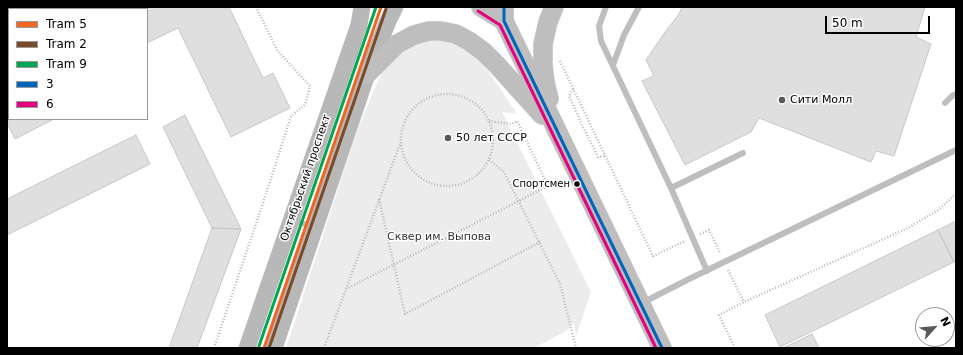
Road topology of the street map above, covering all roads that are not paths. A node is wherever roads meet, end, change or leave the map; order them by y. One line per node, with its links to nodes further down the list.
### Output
1 (362, 7): 16 (main road, Октябрьский проспект)
2 (395, 7): 9 (main road)
3 (481, 7): 7 (main road)
4 (554, 7): 12 (main road)
5 (606, 7): 8 (lane)
6 (639, 7): 8 (lane)
7 (504, 14): 12 (main road)
8 (613, 66): 15 (lane)
9 (367, 74): 12 (main road); 17 (main road)
10 (956, 94): 11 (lane)
11 (944, 103)
12 (557, 131): 19 (main road)
13 (956, 150): 18 (lane)
14 (743, 153): 15 (lane)
15 (671, 188): 18 (lane)
16 (291, 220): 17 (lane); 20 (main road, Октябрьский проспект)
17 (315, 228): 21 (main road)
18 (707, 271): 19 (lane)
19 (641, 304): 22 (main road)
20 (247, 348)
21 (274, 348)
22 (662, 348)

